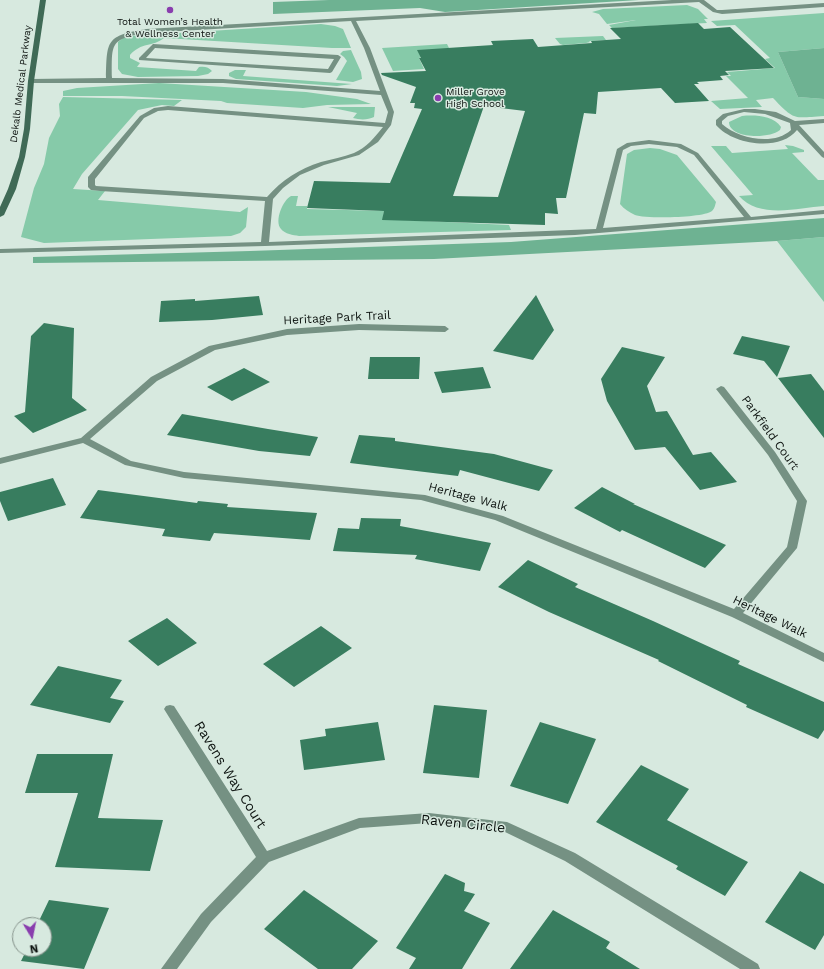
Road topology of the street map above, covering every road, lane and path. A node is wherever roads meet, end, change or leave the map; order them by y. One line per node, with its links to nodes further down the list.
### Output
1 (43, 0): 7 (main road, Dekalb Medical Parkway)
2 (700, 0): 3 (street); 4 (street)
3 (824, 5)
4 (353, 20): 6 (street); 8 (street)
5 (220, 73): 5 (street); 6 (street); 8 (street)
6 (109, 80): 7 (street)
7 (31, 81): 15 (main road, Dekalb Medical Parkway)
8 (384, 93): 11 (street)
9 (824, 121): 10 (street)
10 (793, 123): 10 (street); 12 (street)
11 (388, 125): 13 (street); 13 (street)
12 (824, 156)
13 (269, 199): 18 (street)
14 (824, 212): 16 (street)
15 (0, 215)
16 (749, 219): 17 (street); 17 (street)
17 (599, 231): 18 (street)
18 (265, 244): 19 (street)
19 (0, 251)
20 (445, 329): 22 (street, Heritage Park Trail)
21 (721, 389): 24 (street, Parkfield Court)
22 (84, 440): 23 (street, Heritage Park Trail); 24 (street, Heritage Walk)
23 (0, 461)
24 (736, 614): 25 (street, Heritage Walk)
25 (824, 658)
26 (170, 709): 27 (street, Ravens Way Court)
27 (264, 858): 28 (street, Raven Circle); 29 (street, Raven Circle)
28 (168, 969)
29 (753, 969)

